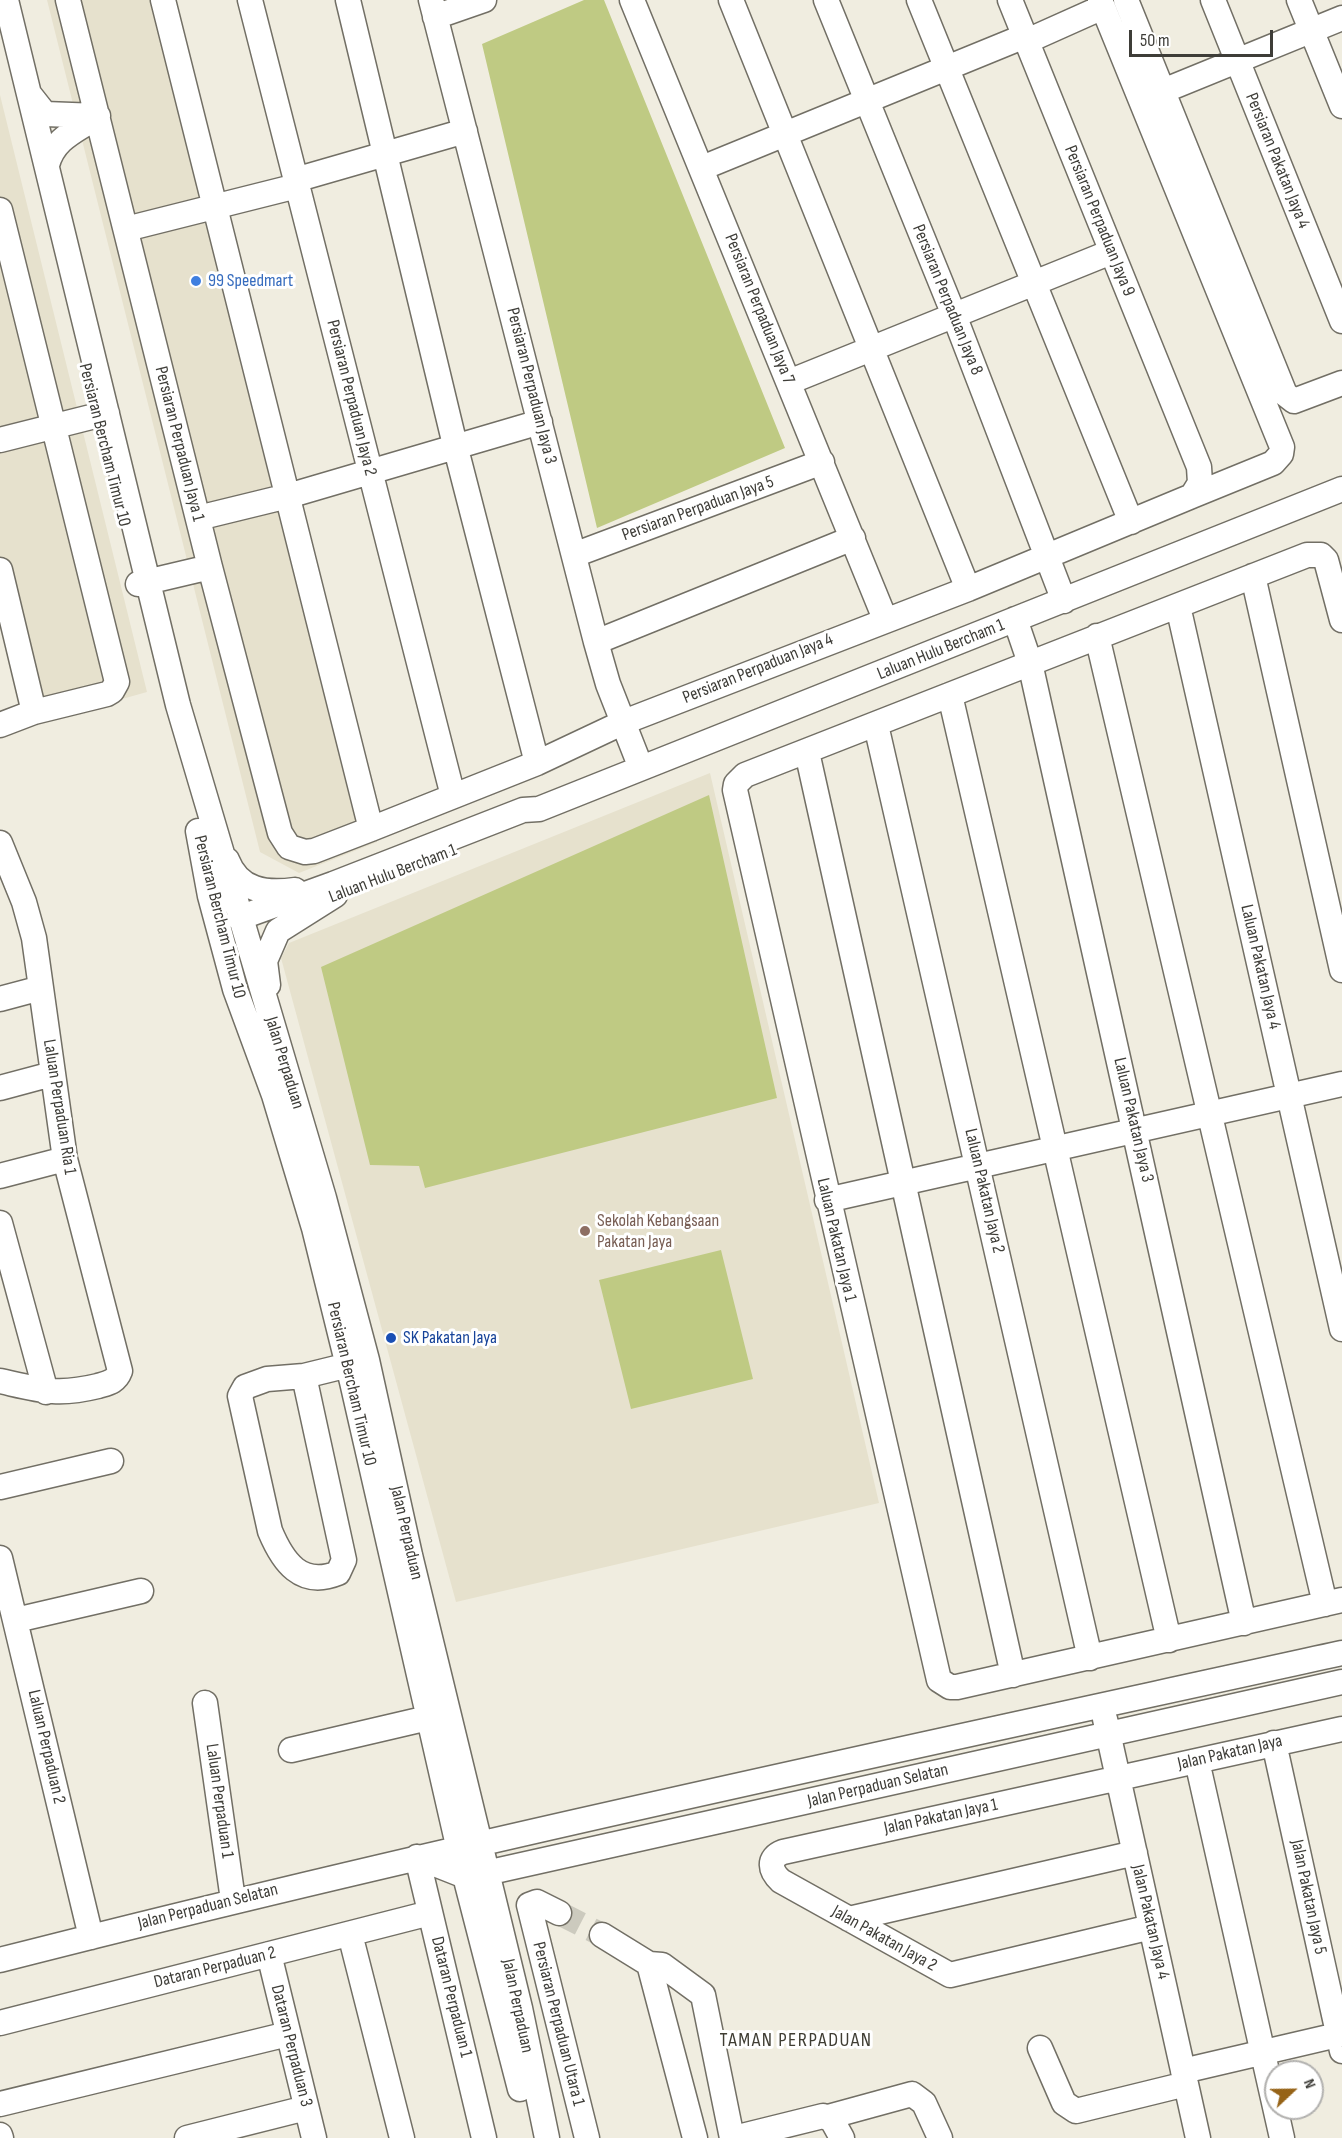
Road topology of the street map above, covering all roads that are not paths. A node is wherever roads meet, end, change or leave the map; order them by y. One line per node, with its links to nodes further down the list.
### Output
1 (6, 0): 24 (street, Persiaran Bercham Timur 10)
2 (68, 0): 27 (street, Persiaran Perpaduan Jaya 1)
3 (163, 0): 34 (street)
4 (249, 0): 33 (street, Persiaran Perpaduan Jaya 2)
5 (348, 0): 30 (street)
6 (484, 0): 16 (street)
7 (633, 0): 32 (street, Persiaran Perpaduan Jaya 7)
8 (731, 0): 29 (street)
9 (826, 0): 25 (street, Persiaran Perpaduan Jaya 8)
10 (919, 0): 22 (street)
11 (1010, 0): 20 (street, Persiaran Perpaduan Jaya 9)
12 (1126, 0): 23 (street)
13 (1213, 0): 21 (street, Persiaran Pakatan Jaya 4)
14 (1299, 0): 19 (street)
15 (1101, 4): 20 (street); 53 (street, Persiaran Perpaduan Jaya 4)
16 (433, 9): 28 (street, Persiaran Perpaduan Jaya 3)
17 (0, 18): 44 (street, Persiaran Bercham Timur 10)
18 (1342, 18): 19 (street)
19 (1311, 30): 21 (street); 26 (street)
20 (1026, 38): 22 (street); 37 (street, Persiaran Perpaduan Jaya 9)
21 (1237, 60): 23 (street); 40 (street, Persiaran Pakatan Jaya 4)
22 (947, 68): 25 (street); 38 (street)
23 (1162, 91): 43 (street)
24 (30, 95): 27 (street); 31 (street, Persiaran Bercham Timur 10)
25 (866, 101): 29 (street); 39 (street, Persiaran Perpaduan Jaya 8)
26 (1342, 106)
27 (98, 116): 31 (street); 36 (street, Persiaran Perpaduan Jaya 1)
28 (465, 131): 30 (street); 45 (street, Persiaran Perpaduan Jaya 3)
29 (785, 134): 32 (street); 41 (street)
30 (387, 154): 33 (street); 48 (street)
31 (47, 165): 44 (street, Persiaran Bercham Timur 10)
32 (702, 168): 42 (street, Persiaran Perpaduan Jaya 7)
33 (296, 183): 34 (street); 50 (street, Persiaran Perpaduan Jaya 2)
34 (215, 206): 36 (street); 52 (street)
35 (0, 210): 46 (street)
36 (126, 229): 54 (street, Persiaran Perpaduan Jaya 1)
37 (1112, 252): 38 (street); 53 (street, Persiaran Perpaduan Jaya 9)
38 (1034, 283): 39 (street); 55 (street)
39 (954, 315): 41 (street); 58 (street, Persiaran Perpaduan Jaya 8)
40 (1342, 321)
41 (871, 349): 42 (street); 63 (street)
42 (789, 382): 49 (street, Persiaran Perpaduan Jaya 7)
43 (1342, 383)
44 (102, 414): 46 (street); 62 (street, Persiaran Bercham Timur 10)
45 (540, 422): 48 (street); 57 (street, Persiaran Perpaduan Jaya 3)
46 (53, 427): 47 (street); 73 (street)
47 (0, 440)
48 (455, 445): 50 (street); 78 (street)
49 (822, 462): 56 (street, Persiaran Perpaduan Jaya 7); 57 (street, Persiaran Perpaduan Jaya 5)
50 (370, 470): 52 (street); 81 (street, Persiaran Perpaduan Jaya 2)
51 (1342, 489): 64 (street, Laluan Hulu Bercham 1)
52 (288, 496): 54 (street); 82 (street)
53 (1192, 496): 55 (street, Persiaran Perpaduan Jaya 4)
54 (198, 518): 59 (street, Persiaran Perpaduan Jaya 1)
55 (1131, 522): 58 (street, Persiaran Perpaduan Jaya 4)
56 (853, 538): 66 (street, Persiaran Perpaduan Jaya 7); 70 (street)
57 (574, 555): 70 (street, Persiaran Perpaduan Jaya 3)
58 (1046, 556): 63 (street, Persiaran Perpaduan Jaya 4); 64 (street, Persiaran Perpaduan Jaya 8)
59 (210, 567): 62 (street); 84 (street, Persiaran Perpaduan Jaya 1)
60 (0, 570): 73 (street)
61 (1253, 576): 65 (street); 68 (street); 88 (street)
62 (144, 582): 80 (street, Persiaran Bercham Timur 10); 85 (street, Persiaran Bercham Timur 10)
63 (968, 589): 66 (street, Persiaran Perpaduan Jaya 4)
64 (1064, 601): 67 (street, Laluan Hulu Bercham 1)
65 (1178, 606): 69 (street); 96 (street, Laluan Pakatan Jaya 4)
66 (885, 619): 74 (street, Persiaran Perpaduan Jaya 4)
67 (1015, 620): 71 (street, Laluan Pakatan Jaya 3); 79 (street, Laluan Hulu Bercham 1)
68 (1342, 620)
69 (1097, 636): 71 (street); 97 (street)
70 (596, 642): 74 (street, Persiaran Perpaduan Jaya 3)
71 (1030, 663): 72 (street); 98 (street, Laluan Pakatan Jaya 3)
72 (950, 694): 75 (street); 99 (street)
73 (34, 712): 76 (street)
74 (624, 722): 78 (street, Persiaran Perpaduan Jaya 4); 79 (street, Persiaran Perpaduan Jaya 3)
75 (876, 724): 77 (street); 101 (street, Laluan Pakatan Jaya 2)
76 (0, 725)
77 (807, 752): 103 (street); 104 (street, Laluan Pakatan Jaya 1)
78 (537, 763): 81 (street, Persiaran Perpaduan Jaya 4)
79 (641, 768): 86 (street, Laluan Hulu Bercham 1)
80 (200, 785): 86 (street); 87 (street, Persiaran Bercham Timur 10)
81 (453, 796): 82 (street, Persiaran Perpaduan Jaya 4)
82 (371, 829): 84 (street, Persiaran Perpaduan Jaya 4)
83 (0, 843): 89 (street, Laluan Perpaduan Ria 1)
84 (325, 847)
85 (204, 859): 87 (street); 95 (street, Persiaran Bercham Timur 10)
86 (334, 890): 87 (street, Laluan Hulu Bercham 1); 92 (street)
87 (238, 926): 92 (street, Jalan Perpaduan); 95 (street)
88 (1342, 970)
89 (41, 988): 90 (street); 91 (street, Laluan Perpaduan Ria 1)
90 (0, 999)
91 (52, 1074): 94 (street); 100 (street, Laluan Perpaduan Ria 1)
92 (288, 1076): 107 (street, Jalan Perpaduan)
93 (1342, 1084): 96 (street)
94 (0, 1088)
95 (274, 1095): 107 (street, Persiaran Bercham Timur 10)
96 (1289, 1095): 97 (street); 106 (street, Laluan Pakatan Jaya 4)
97 (1209, 1113): 98 (street); 118 (street)
98 (1136, 1130): 99 (street); 120 (street, Laluan Pakatan Jaya 3)
99 (1056, 1148): 101 (street); 121 (street)
100 (65, 1159): 102 (street); 110 (street, Laluan Perpaduan Ria 1)
101 (978, 1165): 103 (street); 123 (street, Laluan Pakatan Jaya 2)
102 (0, 1176)
103 (903, 1182): 104 (street); 124 (street)
104 (827, 1200): 124 (street, Laluan Pakatan Jaya 1)
105 (0, 1222): 110 (street)
106 (1342, 1329)
107 (357, 1363): 108 (street); 113 (street, Jalan Perpaduan); 117 (street, Persiaran Bercham Timur 10)
108 (304, 1376): 108 (street)
109 (0, 1381): 110 (street)
110 (46, 1392)
111 (111, 1461): 112 (street)
112 (0, 1487)
113 (410, 1555): 117 (street); 135 (street, Jalan Perpaduan)
114 (0, 1558): 115 (street, Laluan Perpaduan 2)
115 (3, 1585): 119 (street, Laluan Perpaduan 2)
116 (141, 1591): 119 (street)
117 (400, 1602): 128 (street, Persiaran Bercham Timur 10)
118 (1334, 1602): 120 (street)
119 (16, 1620): 147 (street, Laluan Perpaduan 2)
120 (1244, 1623): 121 (street)
121 (1168, 1640): 123 (street)
122 (1342, 1653): 127 (street, Jalan Perpaduan Selatan)
123 (1090, 1658): 124 (street)
124 (1013, 1675)
125 (1342, 1683): 130 (street, Jalan Perpaduan Selatan)
126 (205, 1703): 140 (street, Laluan Perpaduan 1)
127 (1102, 1706): 130 (street, Jalan Pakatan Jaya 4); 135 (street, Jalan Perpaduan Selatan)
128 (428, 1718): 132 (street); 135 (street, Persiaran Bercham Timur 10)
129 (1342, 1729): 131 (street, Jalan Pakatan Jaya)
130 (1108, 1734): 134 (street, Jalan Pakatan Jaya 4); 139 (street, Jalan Perpaduan Selatan)
131 (1274, 1743): 133 (street, Jalan Pakatan Jaya); 153 (street, Jalan Pakatan Jaya 5)
132 (291, 1750)
133 (1197, 1761): 134 (street, Jalan Pakatan Jaya); 155 (street)
134 (1118, 1779): 136 (street, Jalan Pakatan Jaya 4); 138 (street, Jalan Pakatan Jaya 1)
135 (469, 1844): 137 (street, Jalan Perpaduan Selatan); 139 (street, Jalan Perpaduan)
136 (1134, 1853): 143 (street); 144 (street, Jalan Pakatan Jaya 4)
137 (417, 1857): 139 (street); 140 (street, Jalan Perpaduan Selatan); 141 (street, Dataran Perpaduan 1)
138 (771, 1865): 143 (street, Jalan Pakatan Jaya 2)
139 (475, 1875): 165 (street, Jalan Perpaduan); 166 (street, Jalan Perpaduan)
140 (233, 1900): 147 (street, Jalan Perpaduan Selatan)
141 (430, 1913): 145 (street, Dataran Perpaduan 2); 164 (street, Dataran Perpaduan 1)
142 (559, 1913): 167 (street, Persiaran Perpaduan Utara 1)
143 (849, 1919): 144 (street, Jalan Pakatan Jaya 2)
144 (1151, 1927): 156 (street, Jalan Pakatan Jaya 4)
145 (350, 1934): 148 (street, Dataran Perpaduan 2); 163 (street)
146 (602, 1935): 150 (street)
147 (91, 1937): 149 (street, Jalan Perpaduan Selatan)
148 (269, 1954): 151 (street, Dataran Perpaduan 2); 152 (street, Dataran Perpaduan 3)
149 (0, 1960)
150 (649, 1964): 168 (street); 169 (street)
151 (0, 2023)
152 (288, 2034): 157 (street); 158 (street, Dataran Perpaduan 3)
153 (1341, 2040): 155 (street)
154 (1040, 2048): 156 (street)
155 (1263, 2053): 156 (street); 172 (street)
156 (1184, 2078): 171 (street, Jalan Pakatan Jaya 4)
157 (0, 2104)
158 (306, 2108): 161 (street); 162 (street, Dataran Perpaduan 3)
159 (836, 2129): 160 (street); 170 (street)
160 (771, 2133): 169 (street)
161 (187, 2138)
162 (314, 2138)
163 (402, 2138)
164 (484, 2138)
165 (533, 2138)
166 (547, 2138)
167 (587, 2138)
168 (696, 2138)
169 (733, 2138)
170 (940, 2138)
171 (1198, 2138)
172 (1282, 2138)

